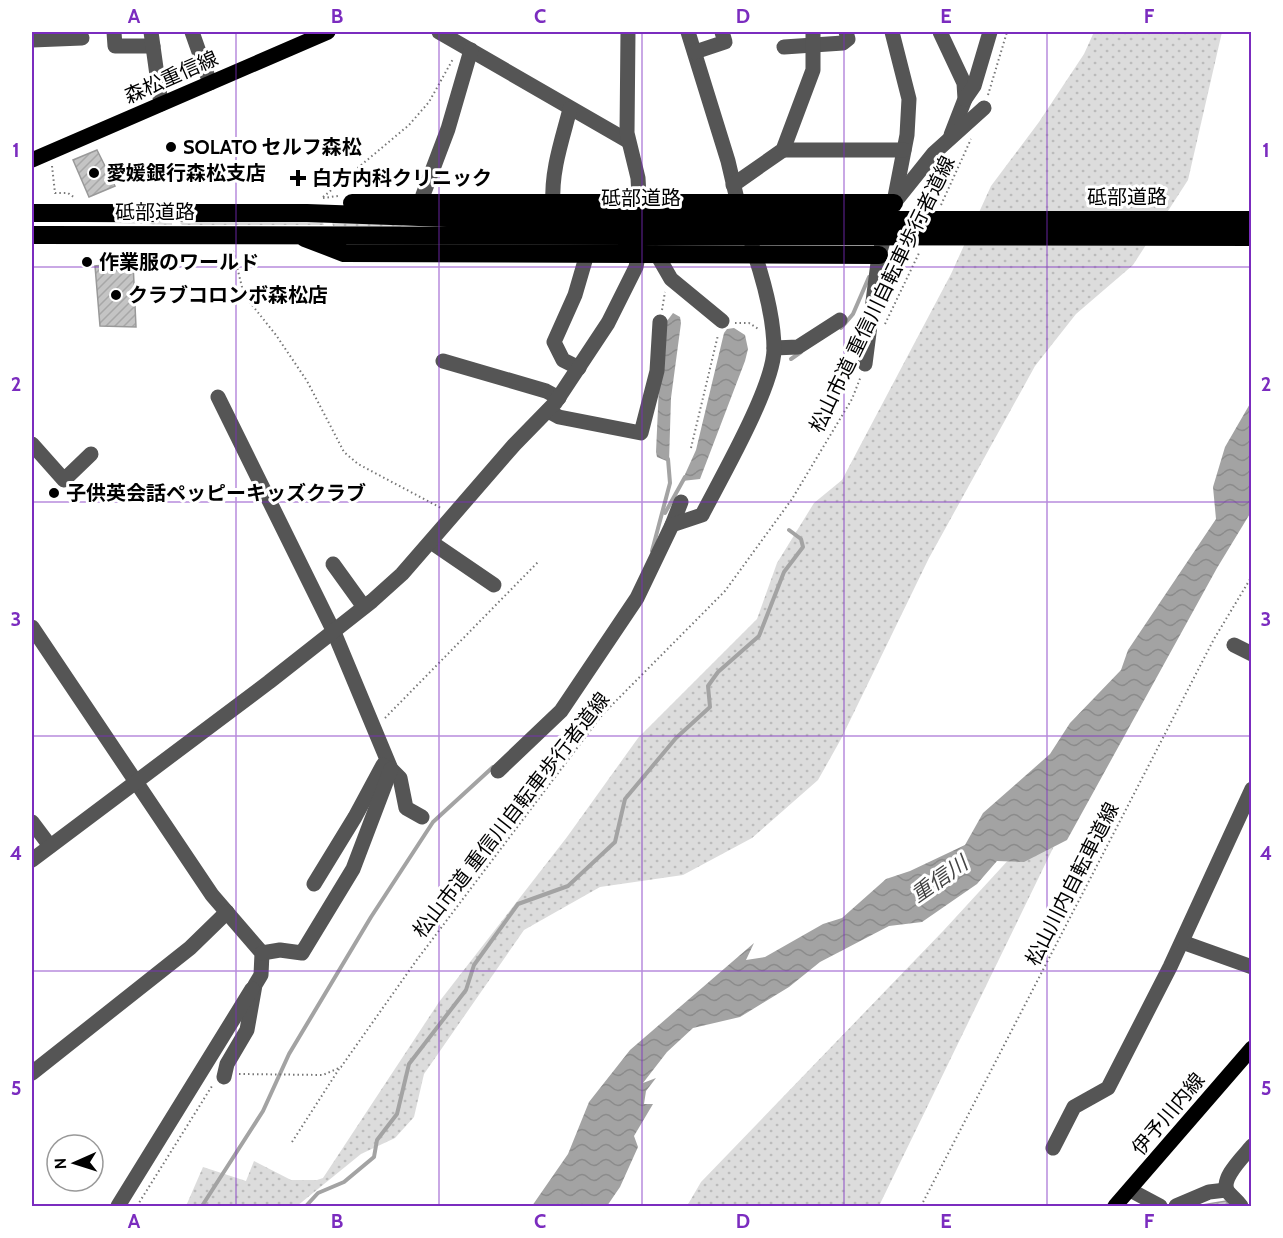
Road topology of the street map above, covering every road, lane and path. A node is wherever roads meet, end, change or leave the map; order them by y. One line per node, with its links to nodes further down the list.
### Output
1 (114, 32): 14 (street)
2 (192, 32): 20 (street)
3 (328, 32): 20 (main road, 森松重信線)
4 (439, 32): 17 (street)
5 (628, 32): 27 (street)
6 (688, 32): 19 (street)
7 (722, 32): 19 (street)
8 (846, 32): 15 (street)
9 (892, 32): 28 (street)
10 (940, 32): 21 (street)
11 (990, 32): 21 (street)
12 (1007, 32): 23 (path)
13 (82, 38): 16 (street)
14 (152, 39): 22 (street)
15 (813, 39): 18 (street); 29 (street)
16 (32, 40)
17 (466, 47): 24 (street); 33 (path); 34 (street)
18 (784, 47)
19 (695, 52): 32 (street)
20 (210, 83): 22 (main road, 森松重信線)
21 (965, 99): 26 (street)
22 (161, 104): 31 (main road, 森松重信線)
23 (984, 108): 26 (street)
24 (570, 109): 27 (street); 35 (street)
25 (971, 137): 39 (path, 松山市道 重信川自転車歩行者道線)
26 (951, 138): 30 (street)
27 (628, 141): 38 (street)
28 (905, 146): 29 (street); 30 (street); 37 (street)
29 (783, 150): 32 (street)
30 (934, 153): 37 (street)
31 (32, 160)
32 (733, 185): 36 (street)
33 (324, 198)
34 (423, 202): 35 (highway); 41 (highway)
35 (553, 203): 38 (highway)
36 (737, 203): 37 (highway); 38 (highway); 50 (street)
37 (894, 203): 52 (street)
38 (640, 204): 49 (street)
39 (940, 208)
40 (32, 213): 41 (highway, 砥部道路)
41 (307, 213): 43 (highway, 砥部道路)
42 (1251, 220): 43 (highway, 砥部道路)
43 (503, 229): 45 (highway, 砥部道路); 47 (highway, 砥部道路)
44 (230, 234): 45 (highway, 砥部道路); 46 (highway, 砥部道路); 69 (path)
45 (295, 234): 51 (highway)
46 (32, 235)
47 (1251, 237)
48 (921, 248): 57 (path, 松山市道 重信川自転車歩行者道線)
49 (648, 253): 50 (highway); 51 (highway); 53 (street); 61 (street)
50 (754, 253): 52 (highway); 58 (street)
51 (587, 254): 61 (street)
52 (879, 255): 60 (street)
53 (671, 279): 55 (street); 56 (path)
54 (840, 320): 58 (street)
55 (722, 321): 58 (path); 66 (path)
56 (660, 322): 64 (street)
57 (881, 332)
58 (773, 344): 70 (street)
59 (443, 361): 63 (street)
60 (865, 364): 98 (path, 松山市道 重信川自転車歩行者道線)
61 (579, 369): 63 (street)
62 (218, 397): 78 (street)
63 (559, 398): 64 (street)
64 (548, 411): 69 (street)
65 (32, 444): 67 (street)
66 (691, 448)
67 (91, 454)
68 (681, 502): 70 (street)
69 (455, 516): 71 (street)
70 (672, 525): 84 (street)
71 (431, 542): 75 (street); 76 (street)
72 (539, 561): 81 (path)
73 (333, 564): 76 (street)
74 (1251, 576): 108 (path, 松山川内自転車道線)
75 (494, 585)
76 (364, 607): 78 (street)
77 (32, 627): 85 (street)
78 (333, 630): 81 (street); 85 (street)
79 (1234, 645): 80 (street)
80 (1251, 654)
81 (371, 720): 82 (street)
82 (385, 753): 83 (street); 91 (street)
83 (391, 769): 87 (street); 94 (street)
84 (498, 771)
85 (136, 782): 89 (street); 92 (street)
86 (1251, 789): 93 (street)
87 (422, 817)
88 (32, 822): 89 (street)
89 (50, 846): 90 (street)
90 (32, 860)
91 (314, 884)
92 (227, 912): 94 (street); 99 (street)
93 (1182, 942): 95 (street); 103 (street)
94 (271, 947): 96 (street)
95 (1249, 962)
96 (258, 980): 100 (street); 106 (street)
97 (1251, 1048): 104 (main road, 伊予川内線)
98 (341, 1066): 100 (path); 101 (path, 松山市道 重信川自転車歩行者道線)
99 (32, 1073)
100 (224, 1077): 107 (path)
101 (292, 1142)
102 (1251, 1146): 105 (street)
103 (1053, 1148)
104 (1130, 1190): 109 (main road, 伊予川内線); 110 (street)
105 (1226, 1190): 111 (street); 112 (street)
106 (118, 1206)
107 (137, 1206)
108 (921, 1206)
109 (1115, 1206)
110 (1160, 1206)
111 (1176, 1206)
112 (1241, 1206)

